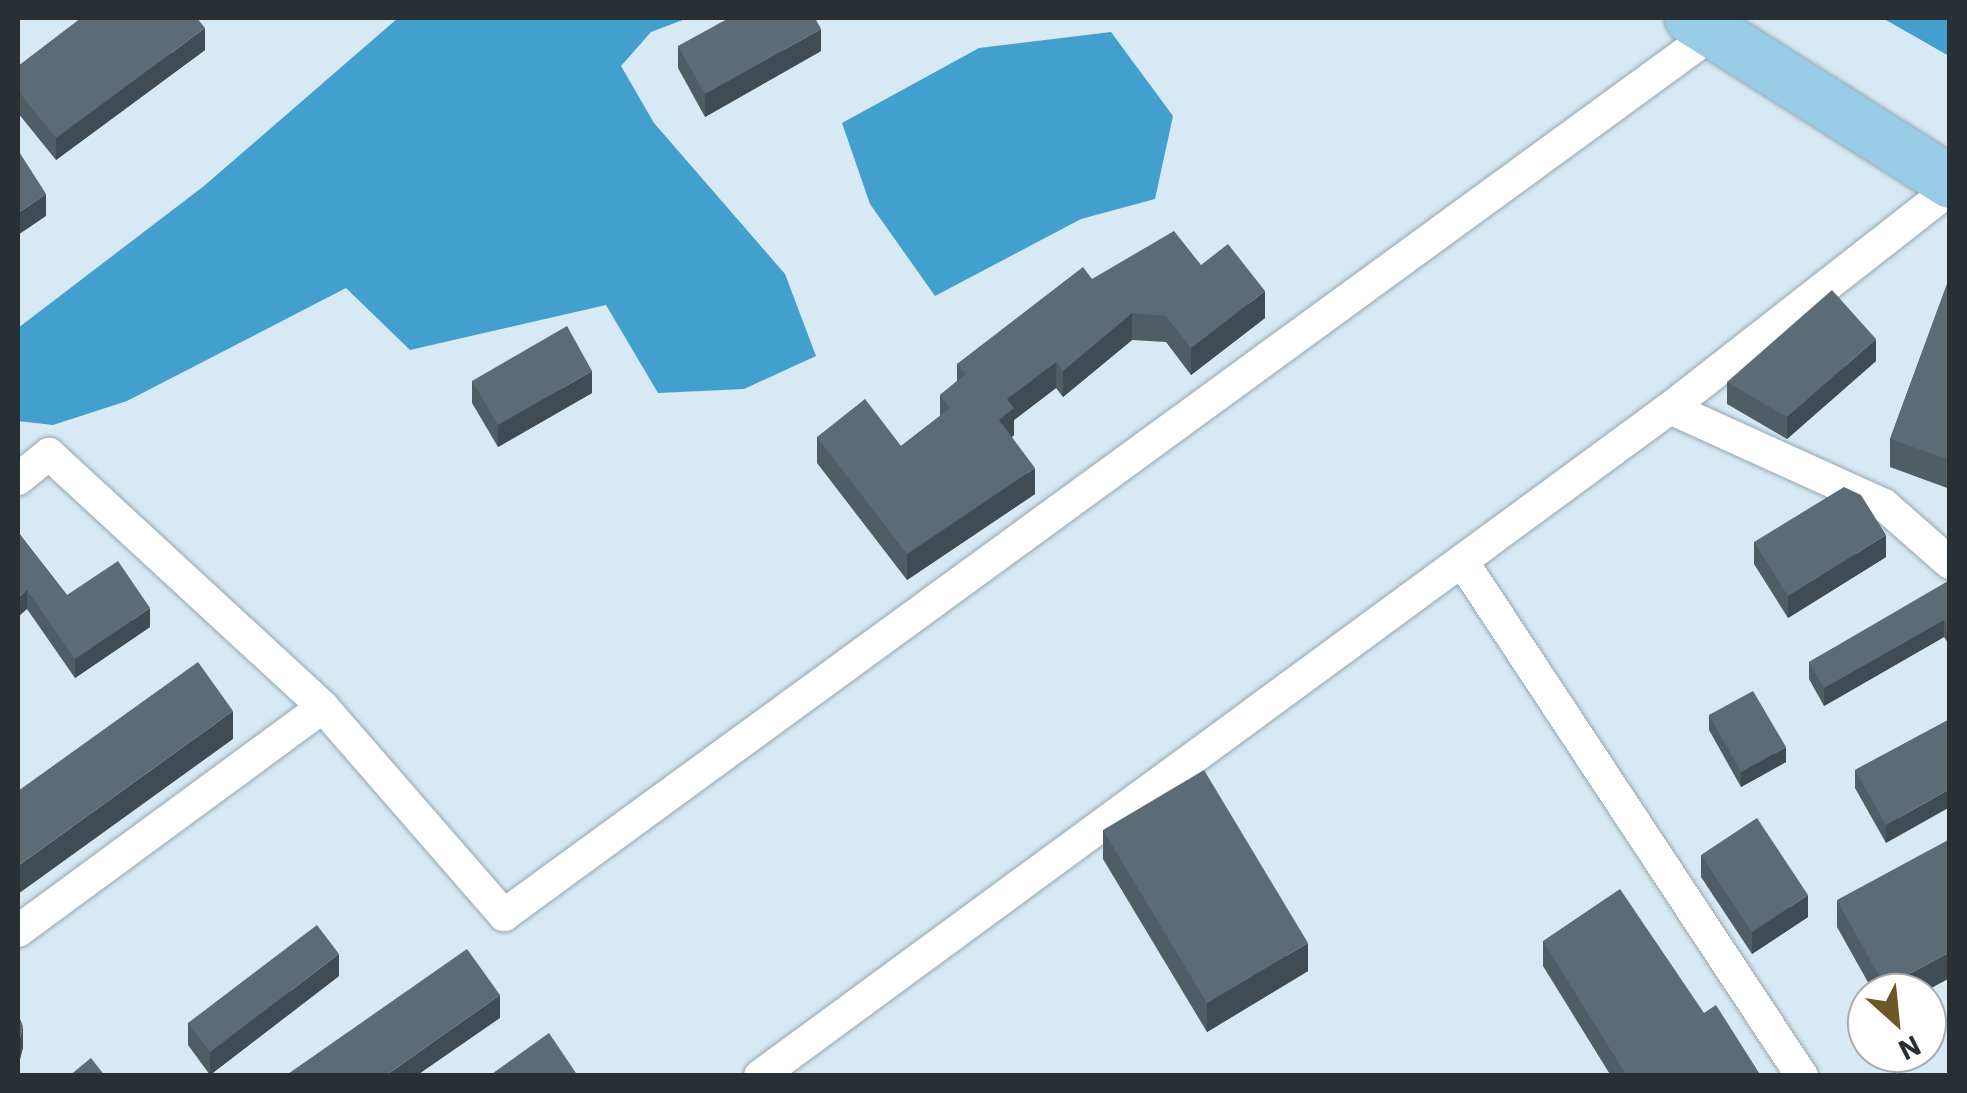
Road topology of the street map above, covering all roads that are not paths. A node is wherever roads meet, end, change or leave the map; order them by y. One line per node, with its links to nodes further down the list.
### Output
1 (1704, 24): 2 (main road); 7 (street)
2 (1950, 186): 3 (street)
3 (1670, 408): 5 (street); 6 (street)
4 (18, 479): 7 (street)
5 (1462, 561): 9 (street); 10 (street)
6 (1950, 563)
7 (323, 707): 8 (street)
8 (18, 930)
9 (760, 1076)
10 (1802, 1076)

